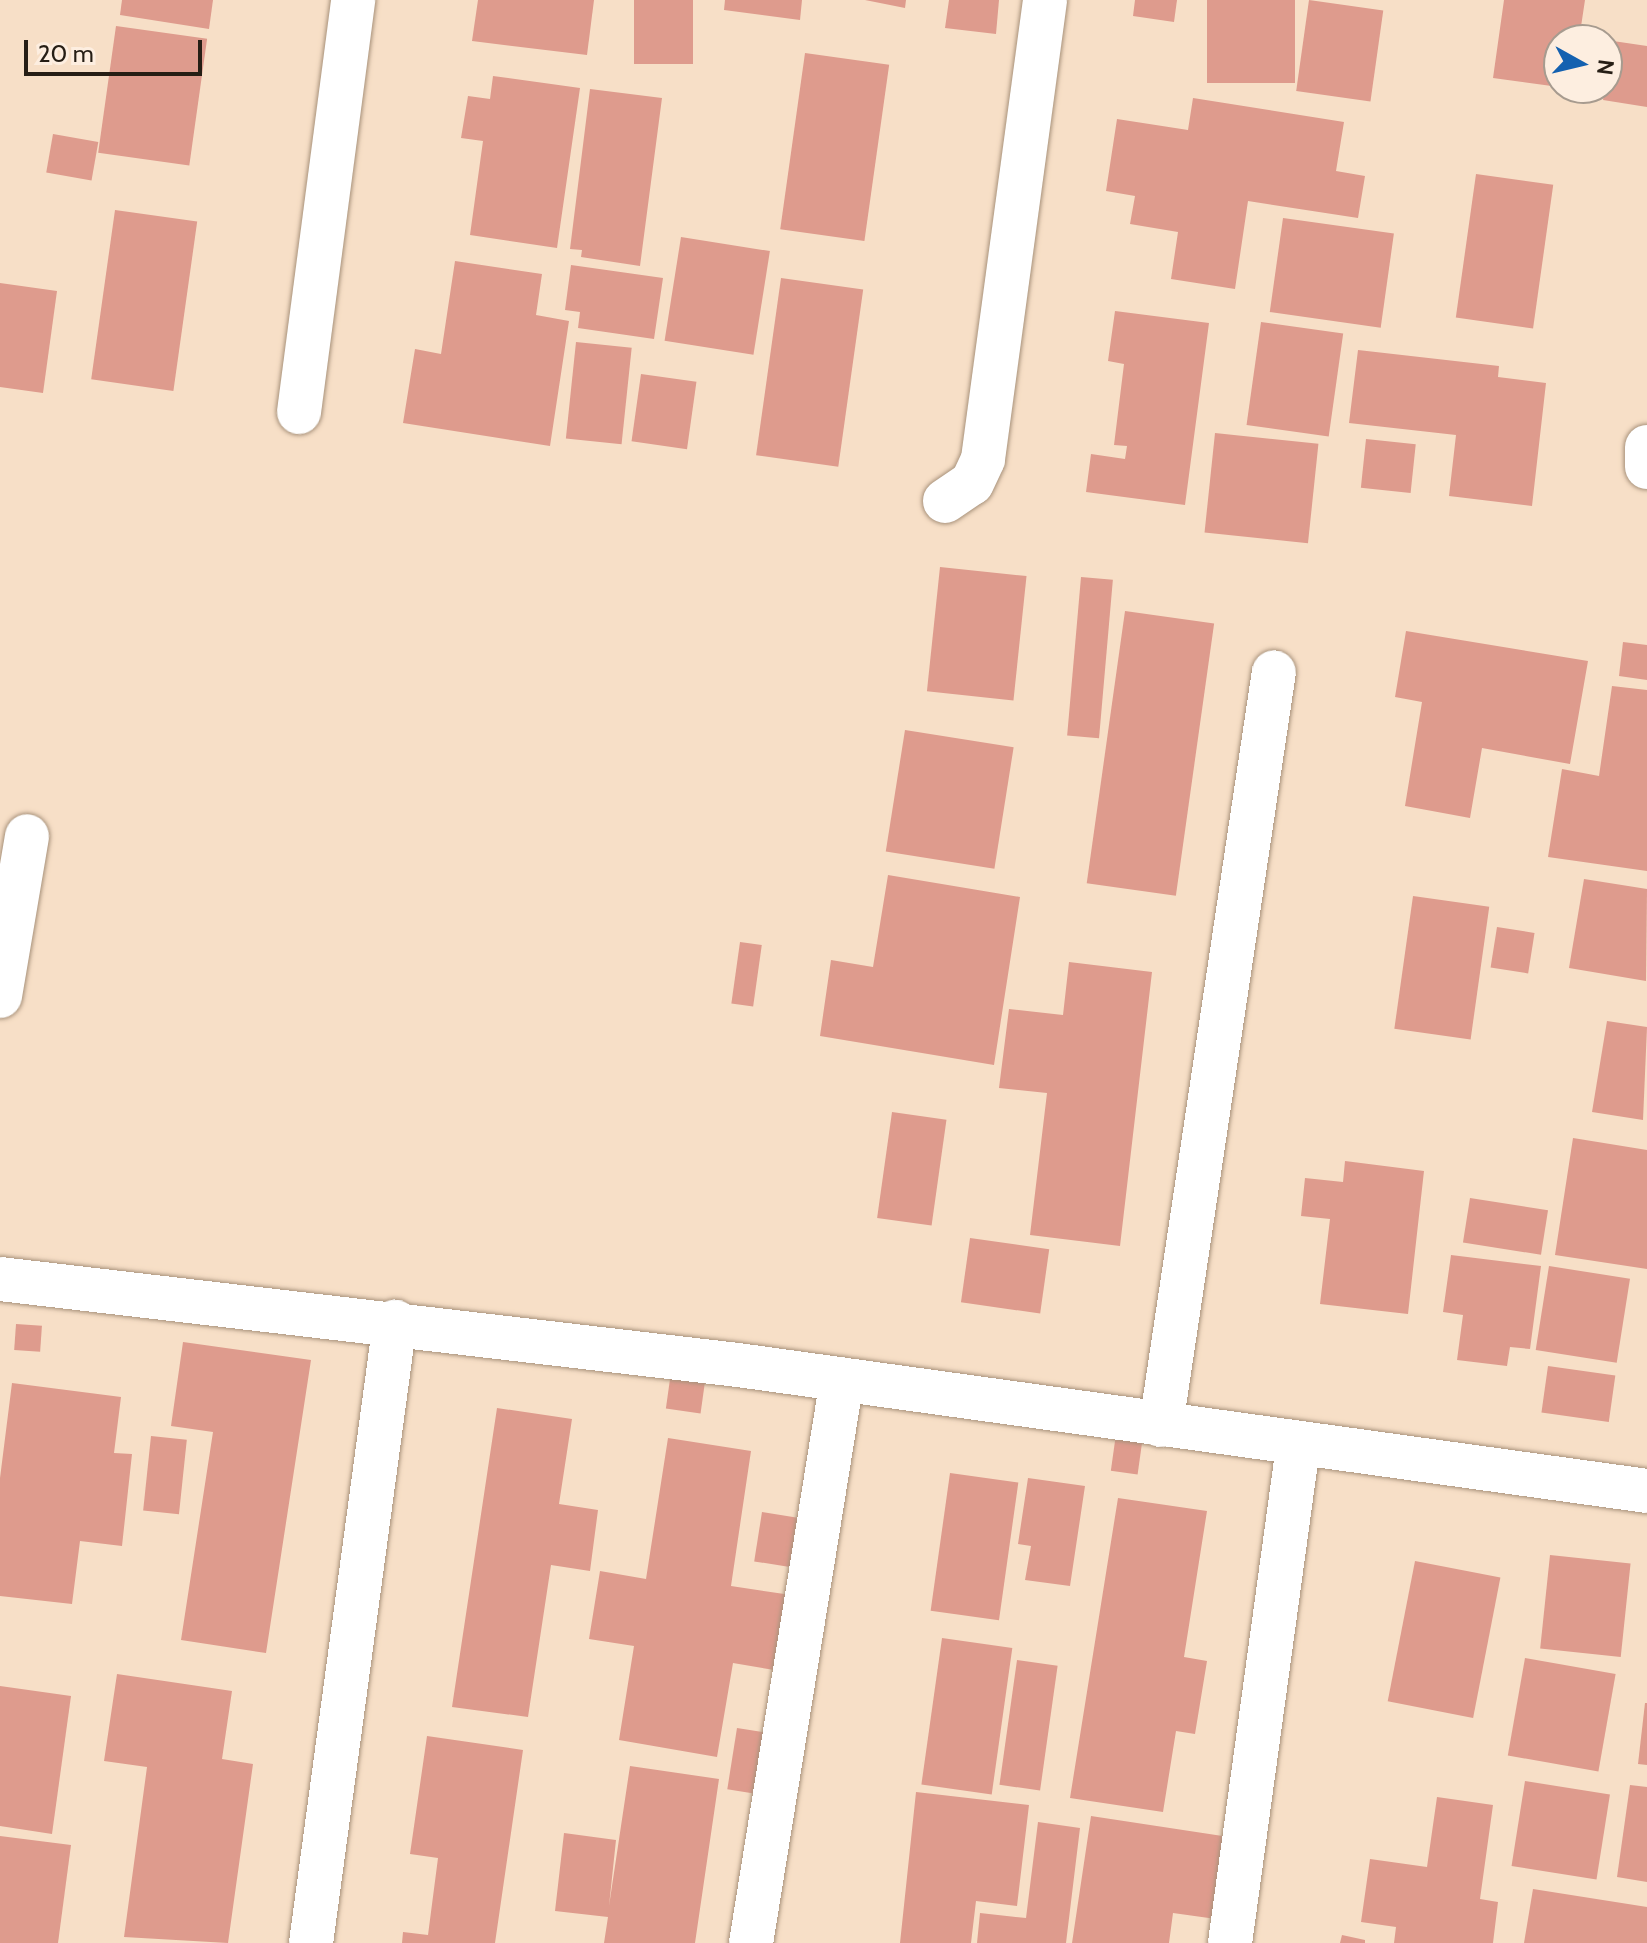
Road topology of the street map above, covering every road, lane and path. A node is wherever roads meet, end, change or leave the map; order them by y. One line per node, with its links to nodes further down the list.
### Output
1 (353, 0): 3 (street)
2 (1045, 0): 6 (street)
3 (299, 412)
4 (1647, 447): 5 (street)
5 (1647, 467)
6 (945, 501)
7 (1274, 672): 13 (street)
8 (27, 836): 9 (street)
9 (0, 996)
10 (0, 1279): 11 (street)
11 (395, 1322): 12 (street); 16 (street)
12 (842, 1379): 13 (street); 17 (street)
13 (1161, 1425): 14 (street)
14 (1298, 1448): 15 (street); 18 (street)
15 (1647, 1491)
16 (311, 1943)
17 (751, 1943)
18 (1230, 1943)

